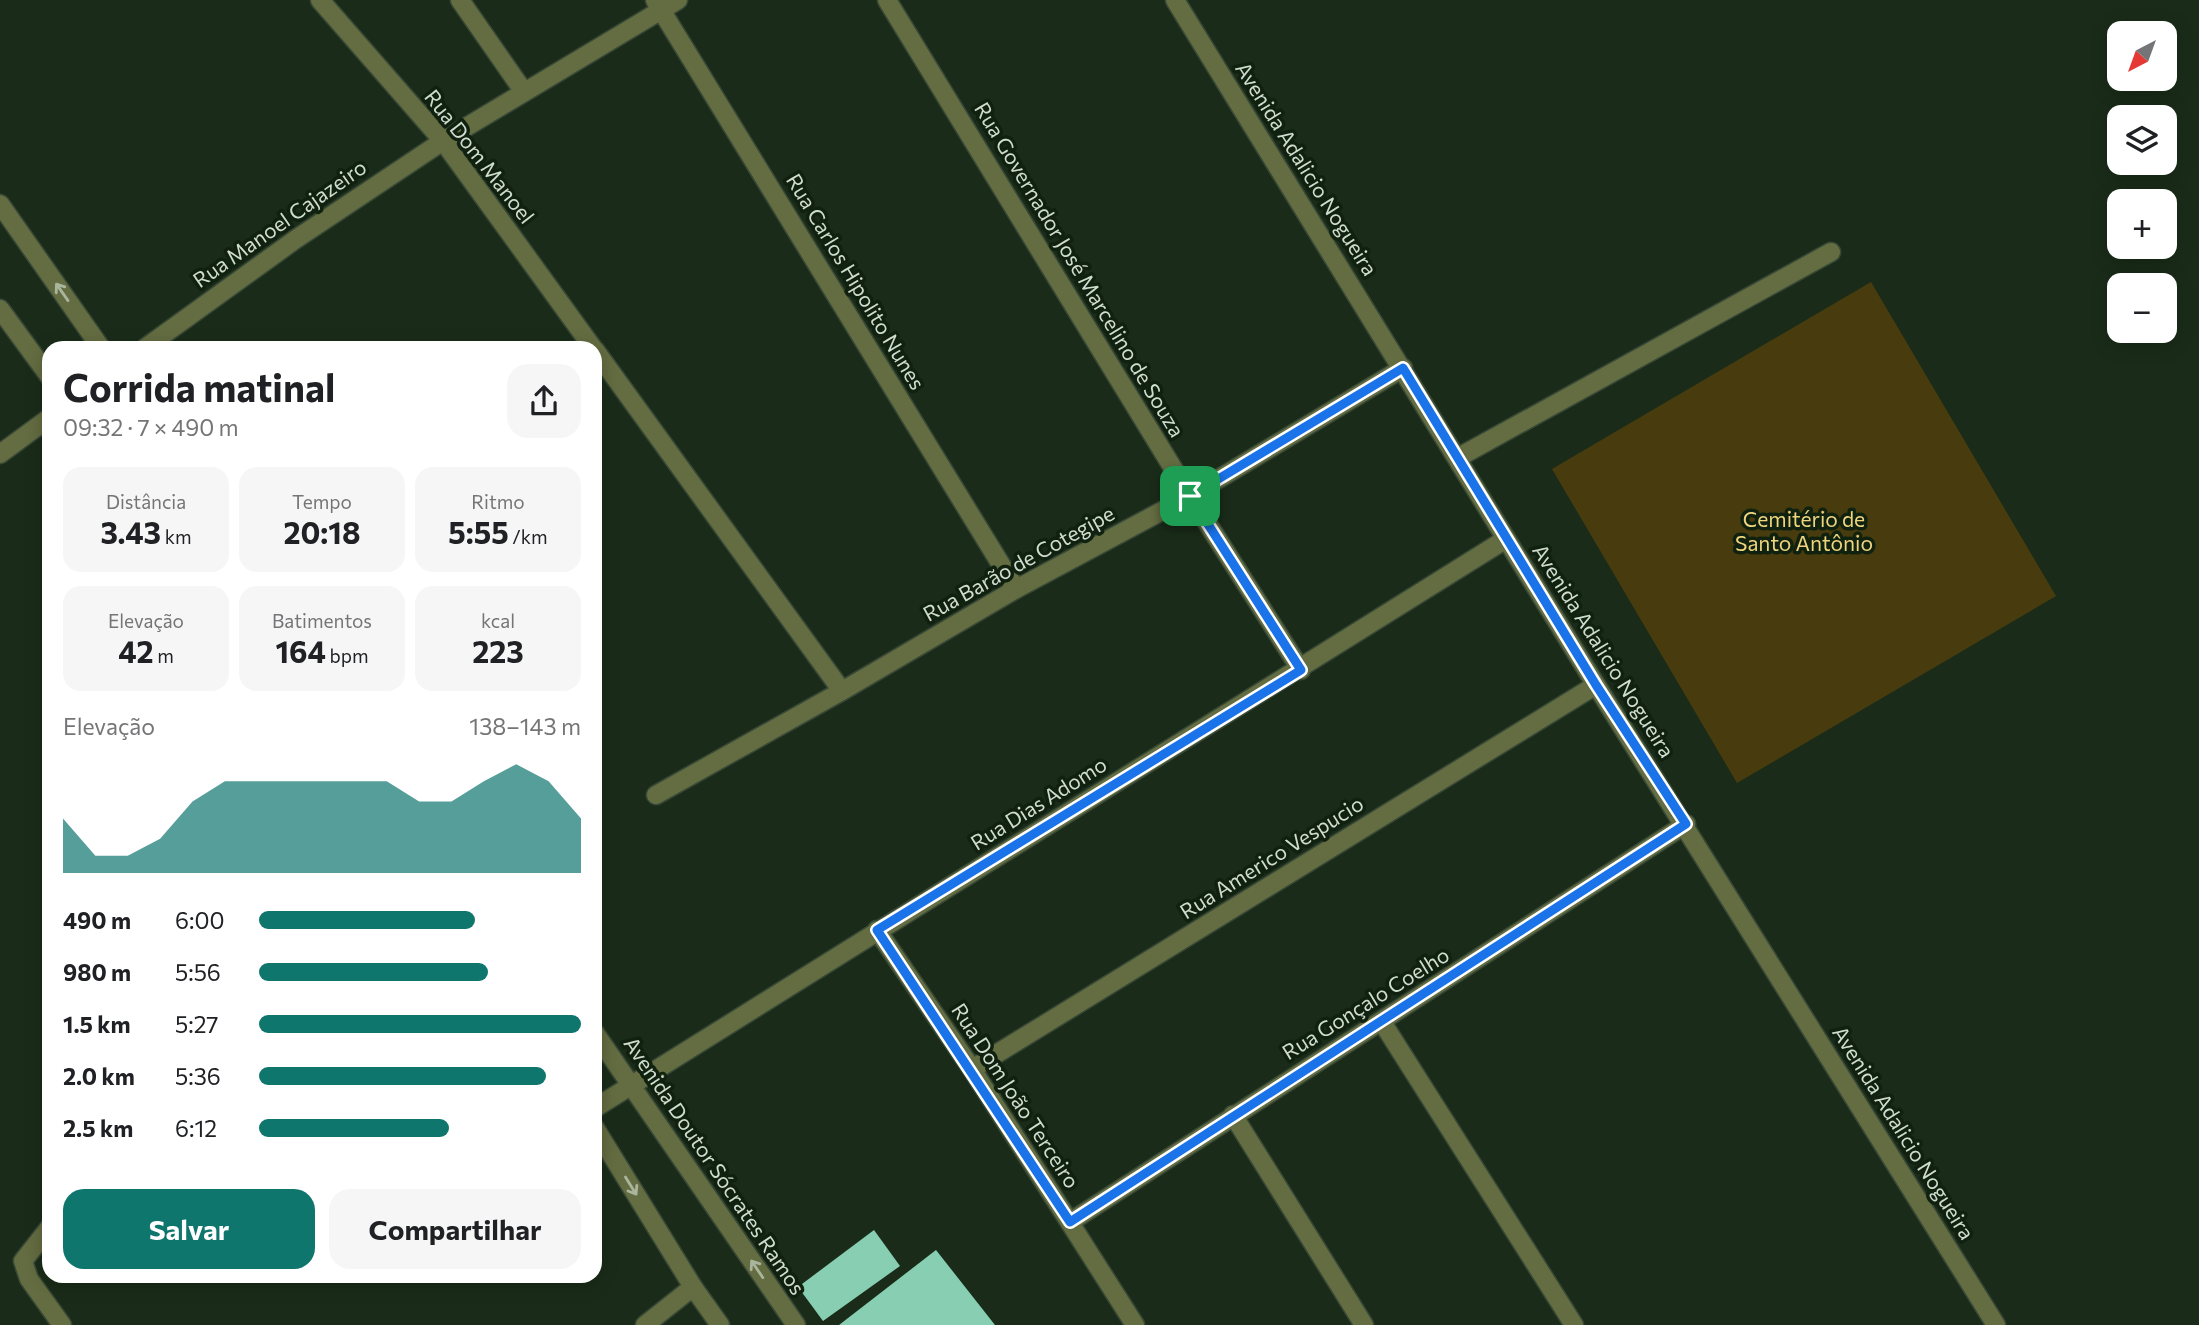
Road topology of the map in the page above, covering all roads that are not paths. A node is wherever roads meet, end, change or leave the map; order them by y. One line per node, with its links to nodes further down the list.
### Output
1 (320, 0): 8 (street, Rua Dom Manoel)
2 (460, 0): 7 (street)
3 (678, 0): 6 (street, Rua Manoel Cajazeiro)
4 (887, 0): 21 (street, Rua Governador José Marcelino de Souza)
5 (1175, 0): 17 (street, Avenida Adalicio Nogueira)
6 (659, 5): 7 (street, Rua Manoel Cajazeiro); 23 (street, Rua Carlos Hipolito Nunes)
7 (524, 92): 8 (street, Rua Manoel Cajazeiro)
8 (443, 141): 13 (street, Rua Manoel Cajazeiro); 14 (street, Rua Dom Manoel)
9 (0, 204): 12 (street, one-way to 9)
10 (1831, 252): 20 (street)
11 (0, 309): 16 (street)
12 (96, 341)
13 (155, 341)
14 (588, 341)
15 (602, 360): 26 (street, Rua Dom Manoel)
16 (42, 366)
17 (1403, 368): 20 (street, Avenida Adalicio Nogueira); 21 (street, Rua Barão de Cotegipe)
18 (42, 423): 19 (street)
19 (0, 454)
20 (1458, 457): 22 (street, Avenida Adalicio Nogueira)
21 (1190, 496): 23 (street, Rua Barão de Cotegipe); 24 (street, Rua Governador José Marcelino de Souza)
22 (1506, 539): 24 (street, Rua Dias Adomo); 25 (street, Avenida Adalicio Nogueira)
23 (1016, 589): 26 (street, Rua Barão de Cotegipe)
24 (1301, 670): 29 (street, Rua Dias Adomo)
25 (1596, 685): 28 (street, Avenida Adalicio Nogueira); 32 (street, Rua Americo Vespucio)
26 (842, 691): 27 (street, Rua Barão de Cotegipe)
27 (656, 795)
28 (1686, 824): 30 (street, Rua Gonçalo Coelho); 47 (street, Avenida Adalicio Nogueira)
29 (877, 930): 32 (street, Rua Dom João Terceiro); 33 (street, Rua Dias Adomo)
30 (1382, 1023): 35 (street, Rua Gonçalo Coelho); 46 (street)
31 (602, 1043): 33 (street, Avenida Doutor Sócrates Ramos)
32 (972, 1069): 37 (street, Rua Dom João Terceiro)
33 (631, 1084): 34 (street, Rua Dias Adomo); 43 (street, Avenida Doutor Sócrates Ramos, one-way to 33)
34 (602, 1103)
35 (1233, 1115): 37 (street, Rua Gonçalo Coelho); 45 (street)
36 (602, 1139): 39 (street, one-way to 39)
37 (1070, 1222): 44 (street, Rua Dom João Terceiro)
38 (42, 1237): 40 (street)
39 (693, 1287): 41 (street); 42 (street)
40 (62, 1325)
41 (645, 1325)
42 (720, 1325)
43 (796, 1325)
44 (1135, 1325)
45 (1364, 1325)
46 (1574, 1325)
47 (1996, 1325)

